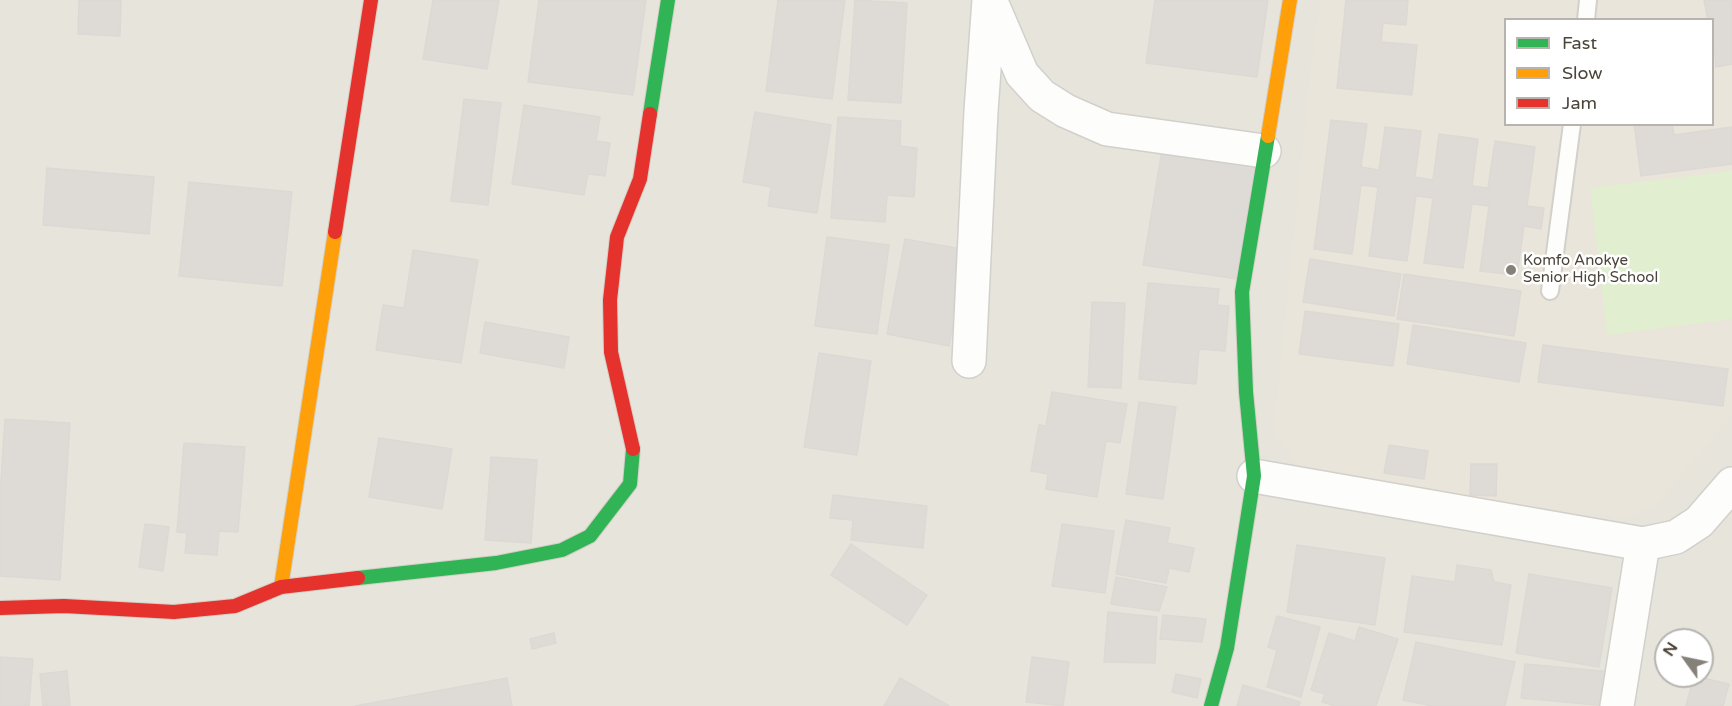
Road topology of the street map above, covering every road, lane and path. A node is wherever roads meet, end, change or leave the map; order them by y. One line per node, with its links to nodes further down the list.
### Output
1 (370, 0): 14 (street)
2 (668, 0): 14 (street)
3 (990, 0): 8 (street); 10 (street)
4 (1290, 0): 8 (street)
5 (1588, 0): 6 (lane)
6 (1586, 18)
7 (1572, 126): 9 (lane)
8 (1264, 151): 11 (street)
9 (1550, 291)
10 (969, 361)
11 (1254, 476): 13 (street); 16 (street)
12 (1732, 484): 13 (street)
13 (1643, 544): 17 (street)
14 (281, 587): 15 (street)
15 (0, 608)
16 (1211, 706)
17 (1617, 706)

